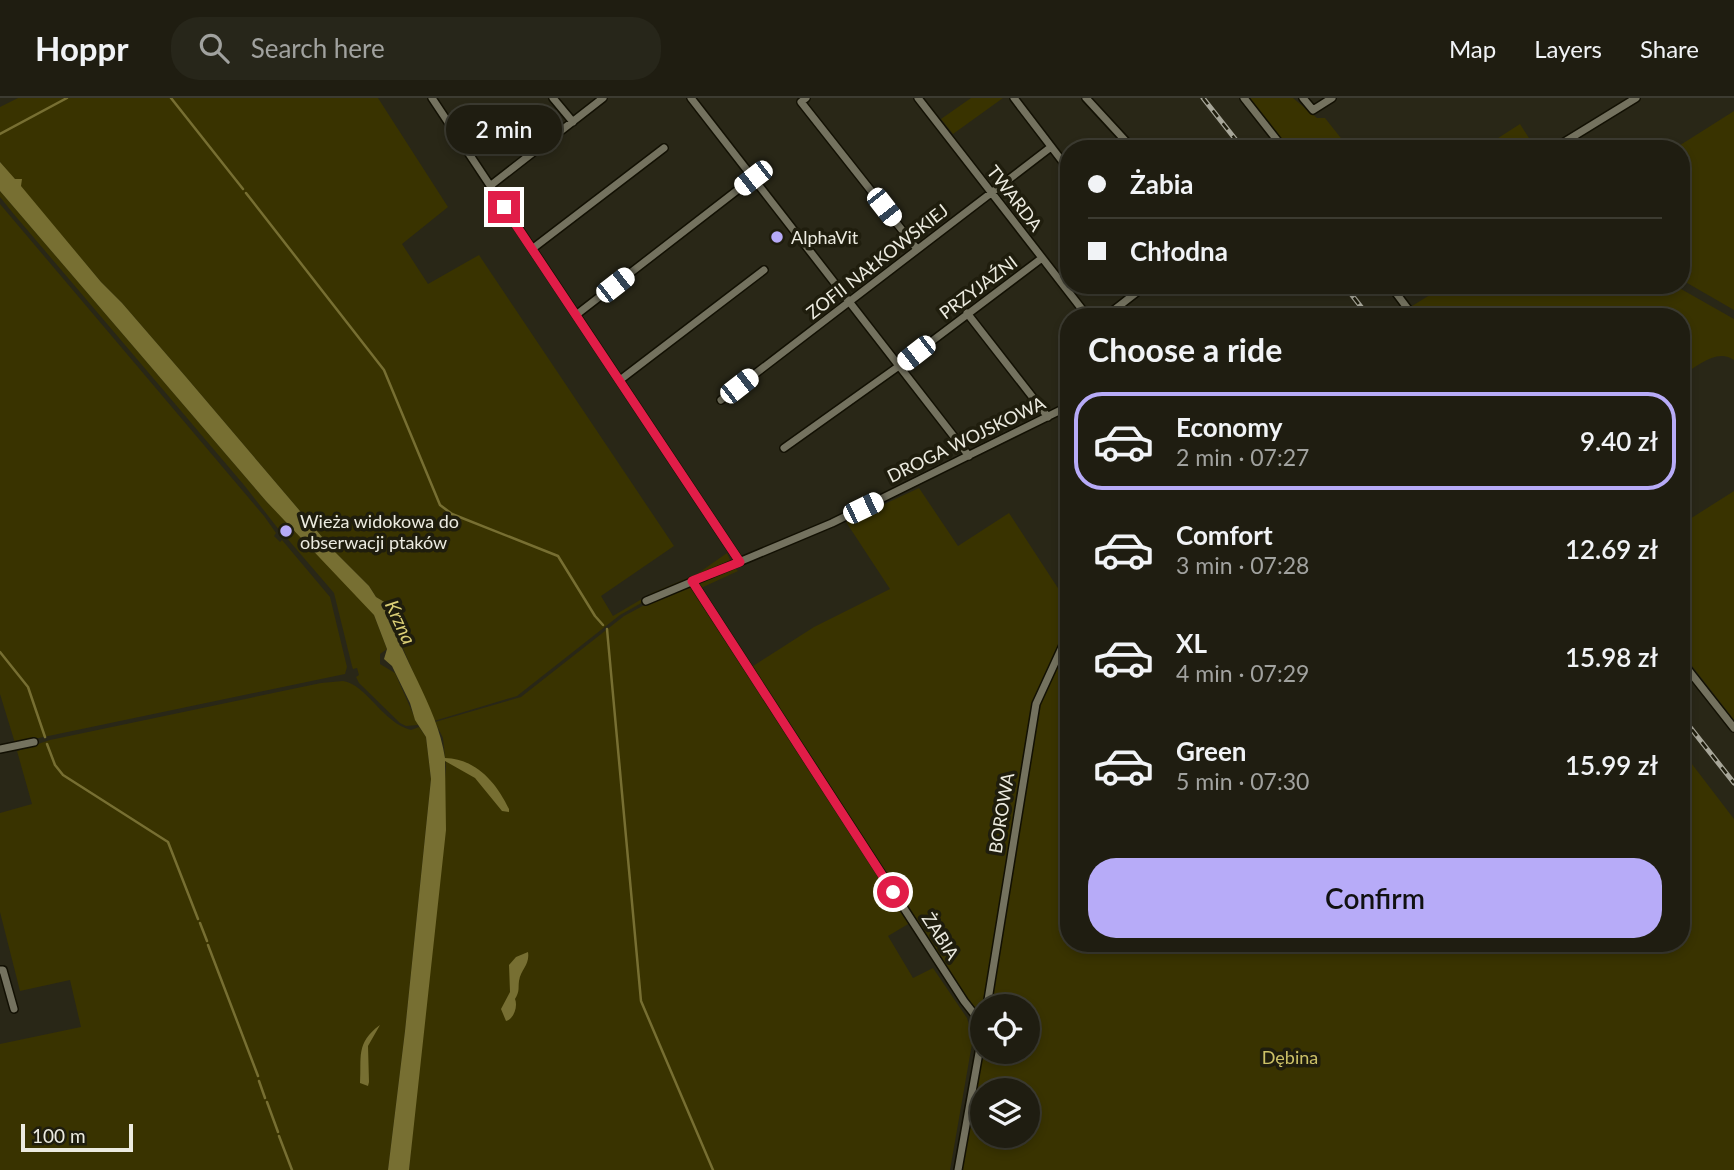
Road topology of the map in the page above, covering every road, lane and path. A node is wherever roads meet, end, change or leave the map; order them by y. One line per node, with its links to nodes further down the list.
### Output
1 (432, 98): 21 (street)
2 (553, 98): 13 (street)
3 (603, 98): 13 (street)
4 (691, 98): 20 (street)
5 (806, 98): 24 (street)
6 (918, 98): 22 (street, TWARDA)
7 (1014, 98): 17 (street)
8 (1086, 98): 14 (street)
9 (1244, 98): 15 (street)
10 (1303, 98): 11 (street)
11 (1332, 98)
12 (1636, 98): 16 (street)
13 (573, 122): 21 (street)
14 (1125, 140)
15 (1276, 140)
16 (1568, 140)
17 (1051, 147): 19 (street); 22 (street, ZOFII NAŁKOWSKIEJ)
18 (664, 148): 23 (street)
19 (1060, 158)
20 (753, 178): 30 (street); 34 (street)
21 (490, 186): 23 (street)
22 (992, 193): 24 (street, ZOFII NAŁKOWSKIEJ); 25 (street, TWARDA)
23 (532, 249): 34 (street)
24 (917, 249): 30 (street, ZOFII NAŁKOWSKIEJ)
25 (1042, 258): 27 (street, TWARDA); 33 (street, PRZYJAŹNI)
26 (764, 270): 36 (street)
27 (1060, 281)
28 (1070, 294): 31 (street, TWARDA)
29 (1134, 294): 32 (street)
30 (850, 302): 35 (street); 37 (street, ZOFII NAŁKOWSKIEJ)
31 (1081, 308)
32 (1117, 308)
33 (968, 313): 35 (street, PRZYJAŹNI); 39 (street)
34 (576, 315): 36 (street)
35 (899, 366): 40 (street, PRZYJAŹNI); 41 (street)
36 (620, 380): 42 (street)
37 (721, 400)
38 (1060, 410): 39 (street, DROGA WOJSKOWA)
39 (1048, 416): 41 (street, DROGA WOJSKOWA)
40 (785, 448)
41 (969, 456): 42 (street, DROGA WOJSKOWA)
42 (740, 562): 43 (street, DROGA WOJSKOWA)
43 (692, 581): 44 (street, DROGA WOJSKOWA); 52 (street, ŻABIA)
44 (646, 601)
45 (1060, 652): 51 (street, BOROWA)
46 (1690, 672): 47 (street)
47 (1734, 728)
48 (34, 742): 49 (street)
49 (0, 749)
50 (0, 971): 53 (street)
51 (989, 994)
52 (970, 1008)
53 (14, 1009)
54 (977, 1064): 55 (street)
55 (958, 1170)

